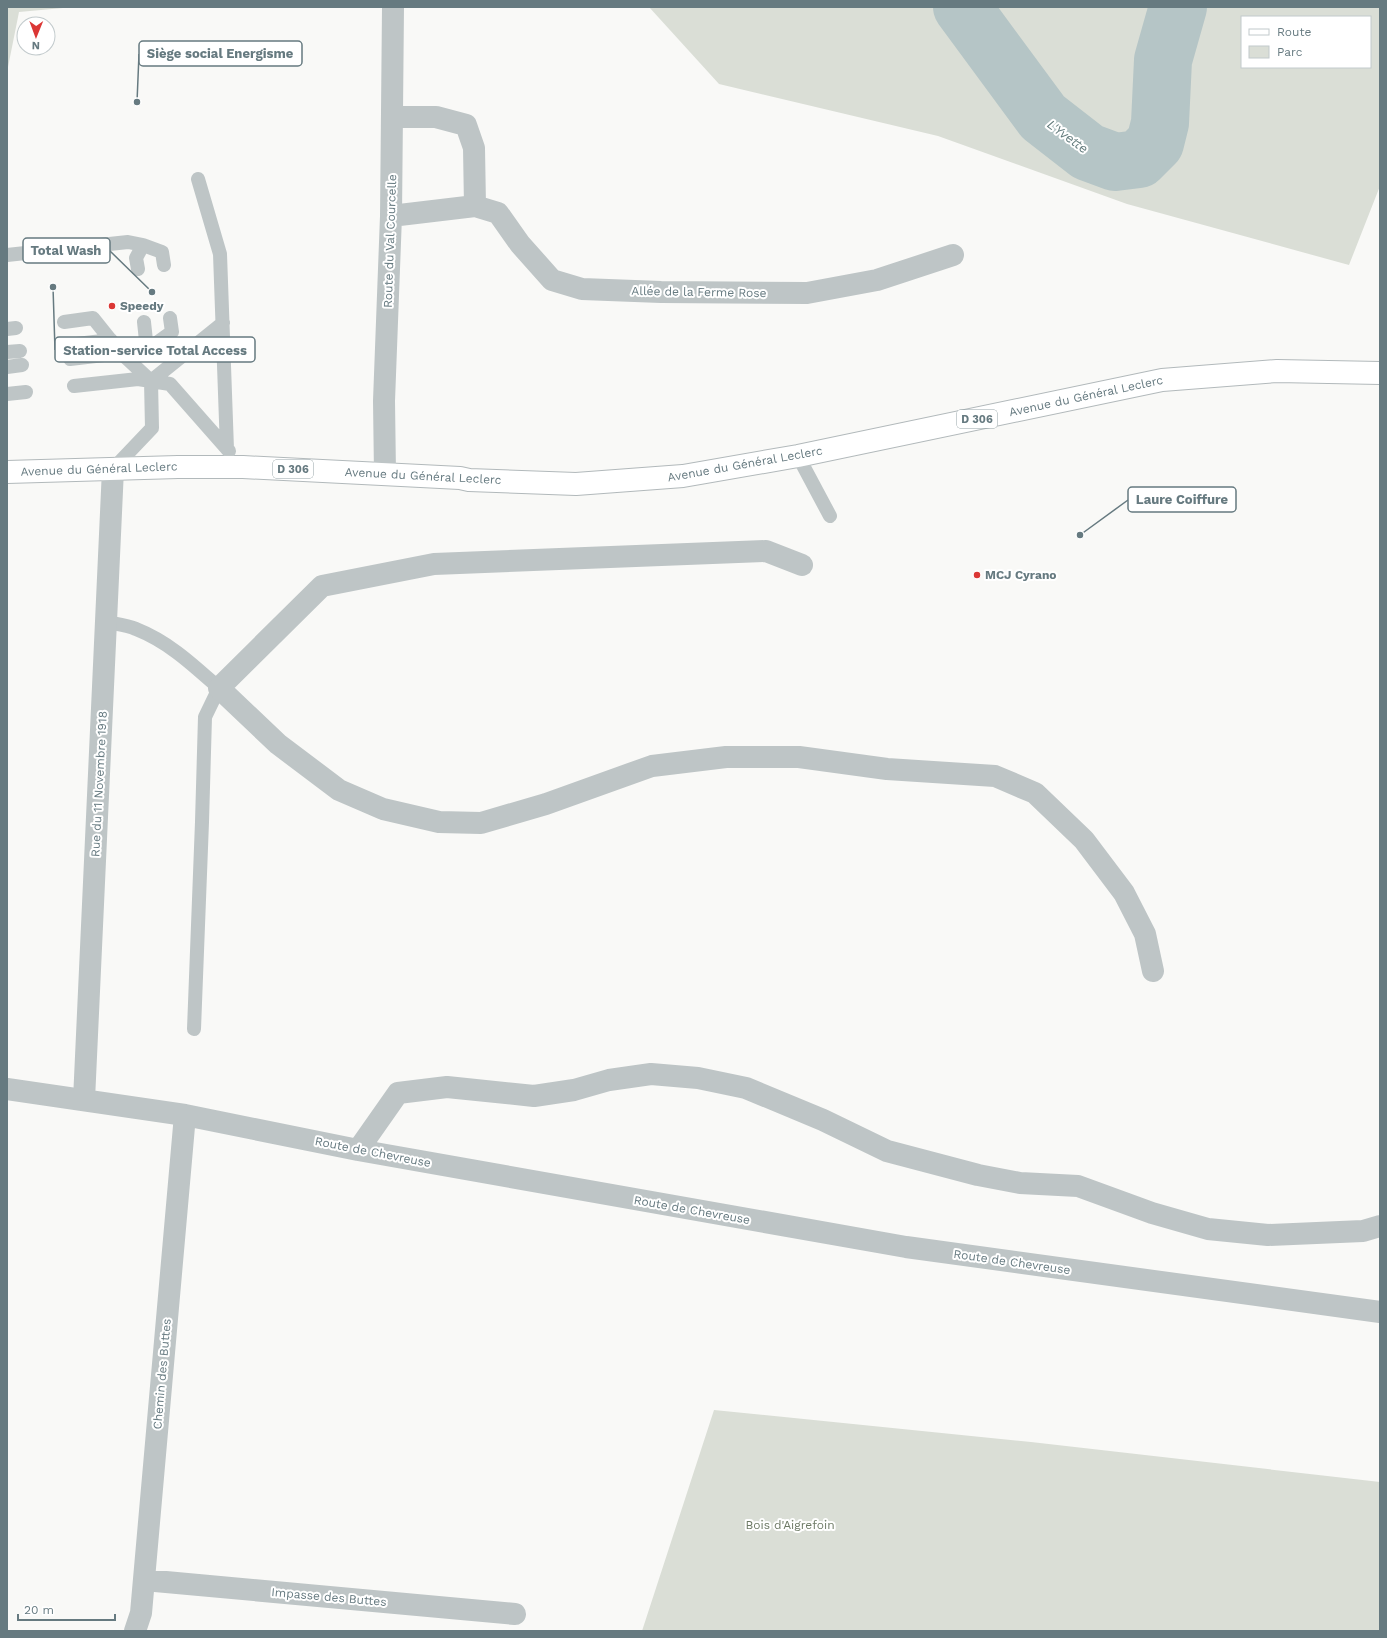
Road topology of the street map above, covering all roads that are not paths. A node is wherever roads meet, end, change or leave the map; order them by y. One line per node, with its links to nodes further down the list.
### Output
1 (393, 7): 2 (street, Route du Val Courcelle)
2 (392, 117): 4 (street); 5 (street, Route du Val Courcelle)
3 (198, 179): 14 (lane)
4 (474, 206): 5 (street, Allée de la Ferme Rose); 8 (street, Allée de la Ferme Rose)
5 (391, 216): 32 (street, Route du Val Courcelle)
6 (143, 245): 7 (lane); 9 (lane); 10 (lane)
7 (7, 255)
8 (953, 255)
9 (164, 265)
10 (138, 269)
11 (170, 318): 17 (lane)
12 (64, 322): 15 (lane)
13 (144, 322): 17 (lane)
14 (223, 323): 23 (lane); 27 (lane)
15 (111, 340): 16 (lane); 18 (lane)
16 (68, 345)
17 (147, 350): 18 (lane)
18 (122, 353): 19 (lane); 23 (lane)
19 (70, 359)
20 (22, 365): 21 (lane)
21 (7, 367)
22 (1380, 373): 28 (main road, Avenue du Général Leclerc / D 306)
23 (152, 381): 24 (lane); 27 (lane); 30 (lane)
24 (74, 386)
25 (26, 392): 26 (lane)
26 (7, 393)
27 (227, 449): 29 (lane)
28 (798, 456): 32 (main road, Avenue du Général Leclerc / D 306); 33 (lane)
29 (243, 467): 30 (main road, Avenue du Général Leclerc / D 306); 32 (main road, Avenue du Général Leclerc / D 306)
30 (113, 469): 31 (main road, Avenue du Général Leclerc / D 306); 35 (street, Rue du 11 Novembre 1918)
31 (7, 472)
32 (385, 474)
33 (830, 516)
34 (802, 565): 36 (street)
35 (106, 622): 36 (lane); 40 (street, Rue du 11 Novembre 1918)
36 (219, 688): 37 (street); 38 (lane)
37 (1153, 971)
38 (194, 1029)
39 (7, 1089): 40 (street, Route de Chevreuse)
40 (84, 1100): 41 (street, Route de Chevreuse)
41 (185, 1116): 42 (street, Route de Chevreuse); 45 (street, Chemin des Buttes)
42 (358, 1150): 43 (street); 44 (street, Route de Chevreuse)
43 (1380, 1226)
44 (1380, 1312)
45 (144, 1580): 46 (street, Impasse des Buttes); 47 (street, Chemin des Buttes)
46 (514, 1614)
47 (135, 1631)

